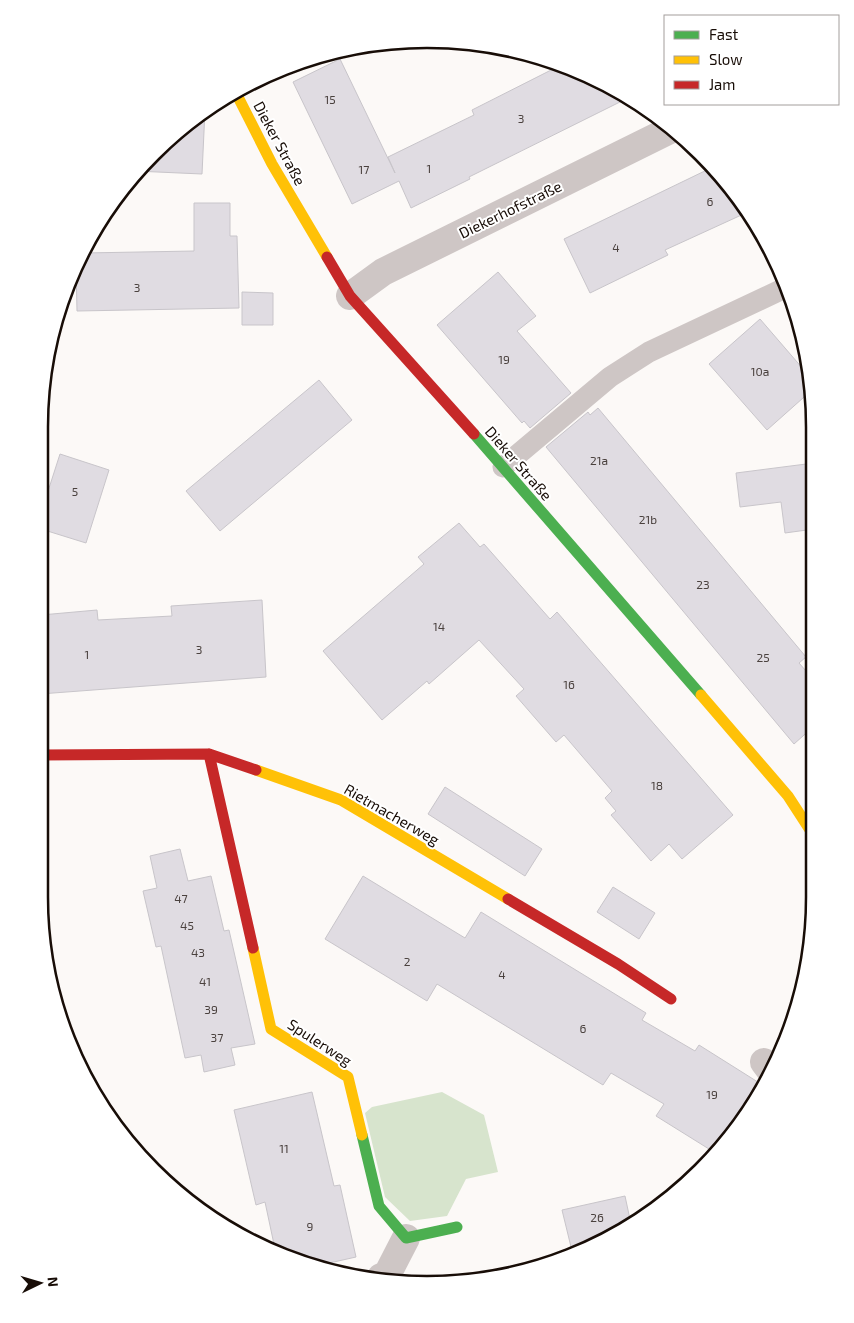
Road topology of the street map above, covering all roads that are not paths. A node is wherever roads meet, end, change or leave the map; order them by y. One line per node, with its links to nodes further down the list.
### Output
1 (238, 97): 4 (street, Dieker Straße)
2 (665, 132): 4 (street, Diekerhofstraße)
3 (781, 290): 5 (lane)
4 (350, 296): 5 (street, Dieker Straße)
5 (503, 467): 8 (street, Dieker Straße)
6 (209, 754): 7 (street, Rietmacherweg); 9 (street, Rietmacherweg); 11 (street, Spulerweg)
7 (48, 755)
8 (806, 824)
9 (671, 999)
10 (457, 1227): 11 (street)
11 (406, 1238): 12 (street)
12 (388, 1273)

